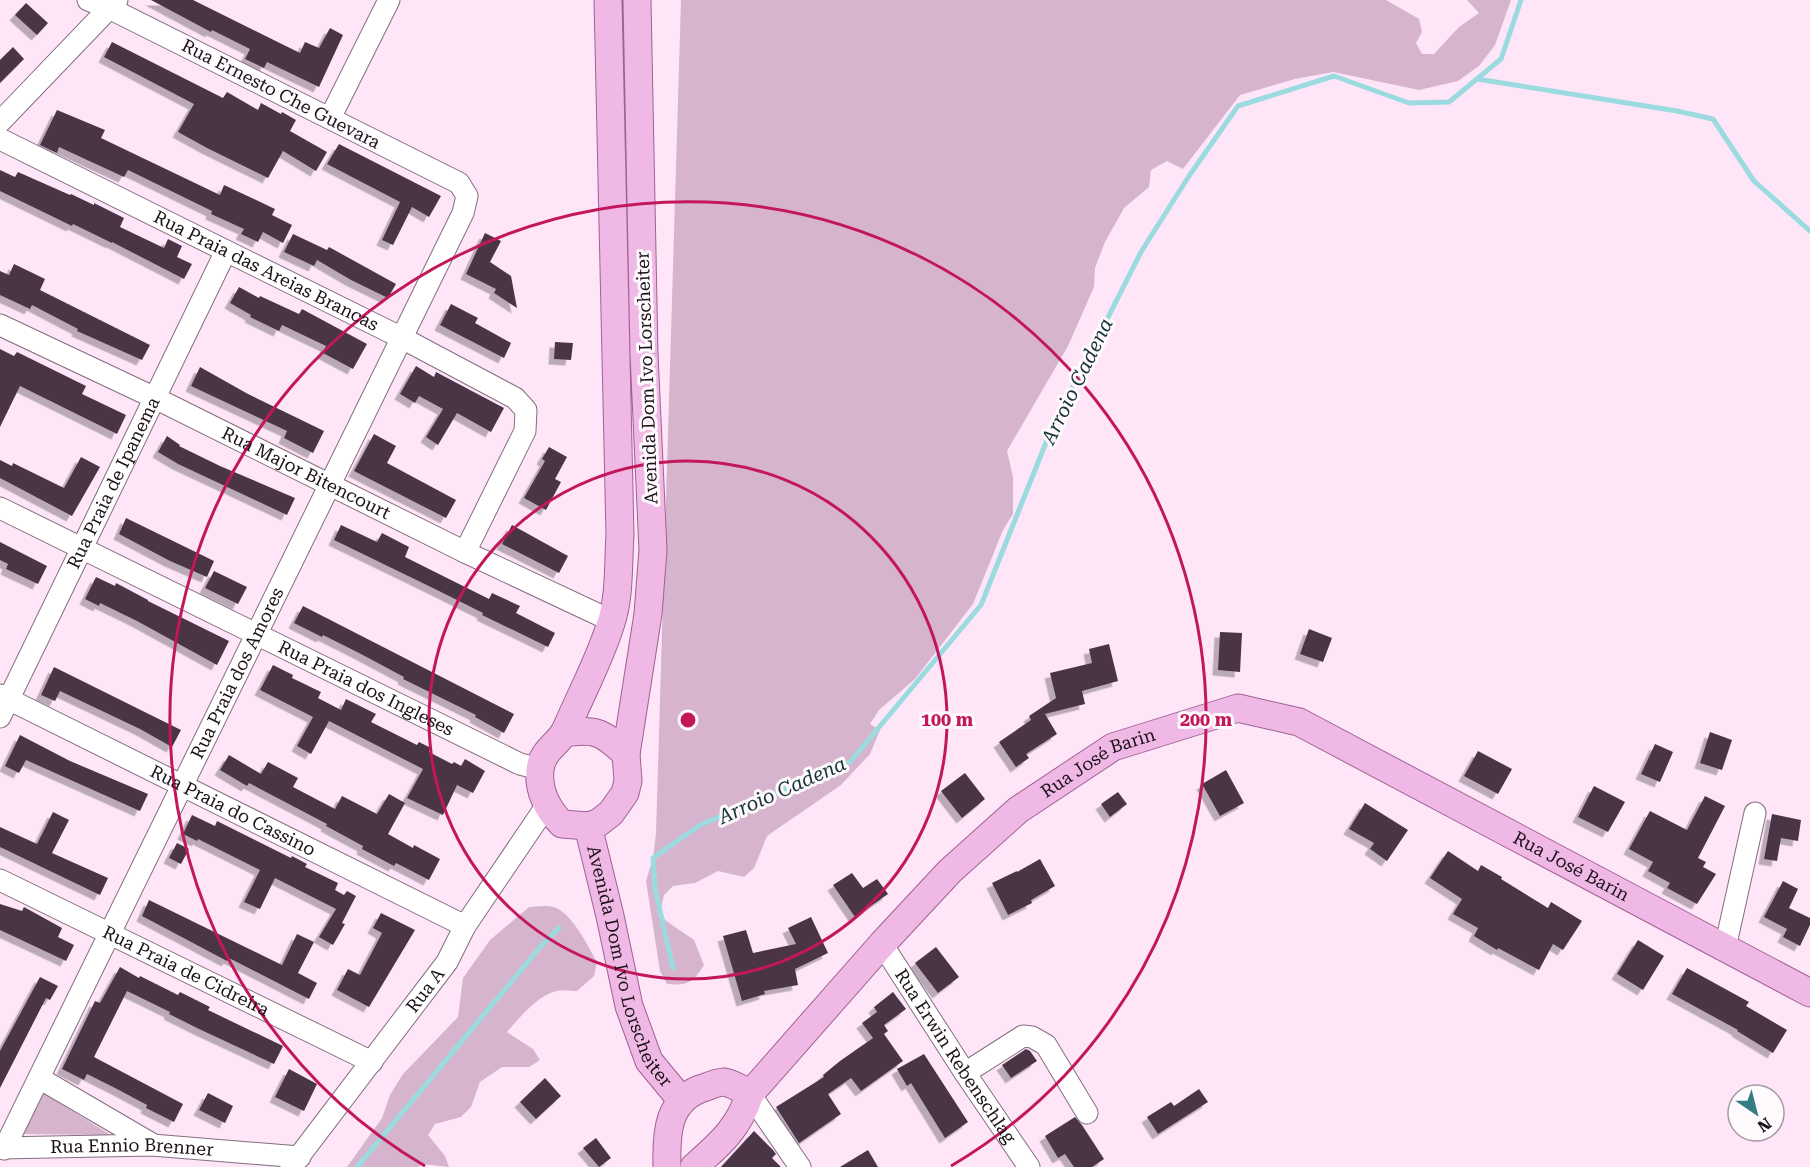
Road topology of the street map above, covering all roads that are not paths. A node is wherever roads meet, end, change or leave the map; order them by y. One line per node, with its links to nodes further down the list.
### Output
1 (88, 0): 5 (street, Rua Ernesto Che Guevara)
2 (389, 0): 6 (street)
3 (608, 0): 18 (main road, Avenida Dom Ivo Lorscheiter)
4 (637, 0): 22 (main road, Avenida Dom Ivo Lorscheiter)
5 (113, 4): 6 (street, Rua Ernesto Che Guevara); 7 (street)
6 (330, 118): 9 (street, Rua Ernesto Che Guevara)
7 (0, 122)
8 (0, 139): 10 (street, Rua Praia das Areias Brancas)
9 (467, 196): 12 (street, Rua Praia dos Amores)
10 (226, 251): 12 (street, Rua Praia das Areias Brancas); 13 (street, Rua Praia de Ipanema)
11 (0, 325): 13 (street, Rua Major Bitencourt)
12 (402, 338): 14 (street, Rua Praia dos Amores); 17 (street, Rua Praia das Areias Brancas)
13 (155, 398): 14 (street, Rua Major Bitencourt); 16 (street, Rua Praia de Ipanema)
14 (330, 484): 17 (street, Rua Major Bitencourt); 19 (street, Rua Praia dos Amores)
15 (0, 508): 16 (street, Rua Praia dos Ingleses)
16 (82, 548): 19 (street, Rua Praia dos Ingleses); 20 (street, Rua Praia de Ipanema)
17 (465, 552): 18 (street, Rua Major Bitencourt)
18 (612, 621): 21 (main road, Avenida Dom Ivo Lorscheiter)
19 (257, 634): 23 (street, Rua Praia dos Ingleses); 24 (street, Rua Praia dos Amores)
20 (3, 704): 24 (street, Rua Praia do Cassino)
21 (564, 733): 22 (main road); 23 (main road, Avenida Dom Ivo Lorscheiter)
22 (626, 754): 27 (main road, Avenida Dom Ivo Lorscheiter)
23 (540, 769): 25 (main road)
24 (182, 785): 29 (street, Rua Praia do Cassino); 30 (street, Rua Praia dos Amores)
25 (547, 805): 27 (main road, Avenida Dom Ivo Lorscheiter); 29 (street, Rua A)
26 (1755, 813): 32 (street)
27 (588, 826): 38 (main road, Avenida Dom Ivo Lorscheiter)
28 (0, 880): 30 (street, Rua Praia de Cidreira)
29 (465, 926): 34 (street, Rua A)
30 (109, 934): 34 (street, Rua Praia de Cidreira); 36 (street, Rua Praia dos Amores)
31 (882, 944): 32 (main road, Rua José Barin); 35 (street, Rua Erwin Rebenschlag); 37 (main road, Rua José Barin)
32 (1725, 948): 33 (main road, Rua José Barin)
33 (1810, 993)
34 (372, 1062): 42 (street, Rua A)
35 (965, 1073): 39 (street); 46 (street, Rua Erwin Rebenschlag)
36 (39, 1078): 40 (street); 41 (street, Rua Praia dos Amores)
37 (750, 1094): 38 (main road, Avenida Dom Ivo Lorscheiter); 44 (main road, Rua José Barin); 45 (street)
38 (682, 1101): 43 (main road, Avenida Dom Ivo Lorscheiter)
39 (1087, 1113)
40 (152, 1144): 41 (street, Rua Ennio Brenner); 42 (street, Rua Ennio Brenner)
41 (2, 1149)
42 (295, 1162)
43 (667, 1167)
44 (694, 1167)
45 (800, 1167)
46 (1029, 1167)

